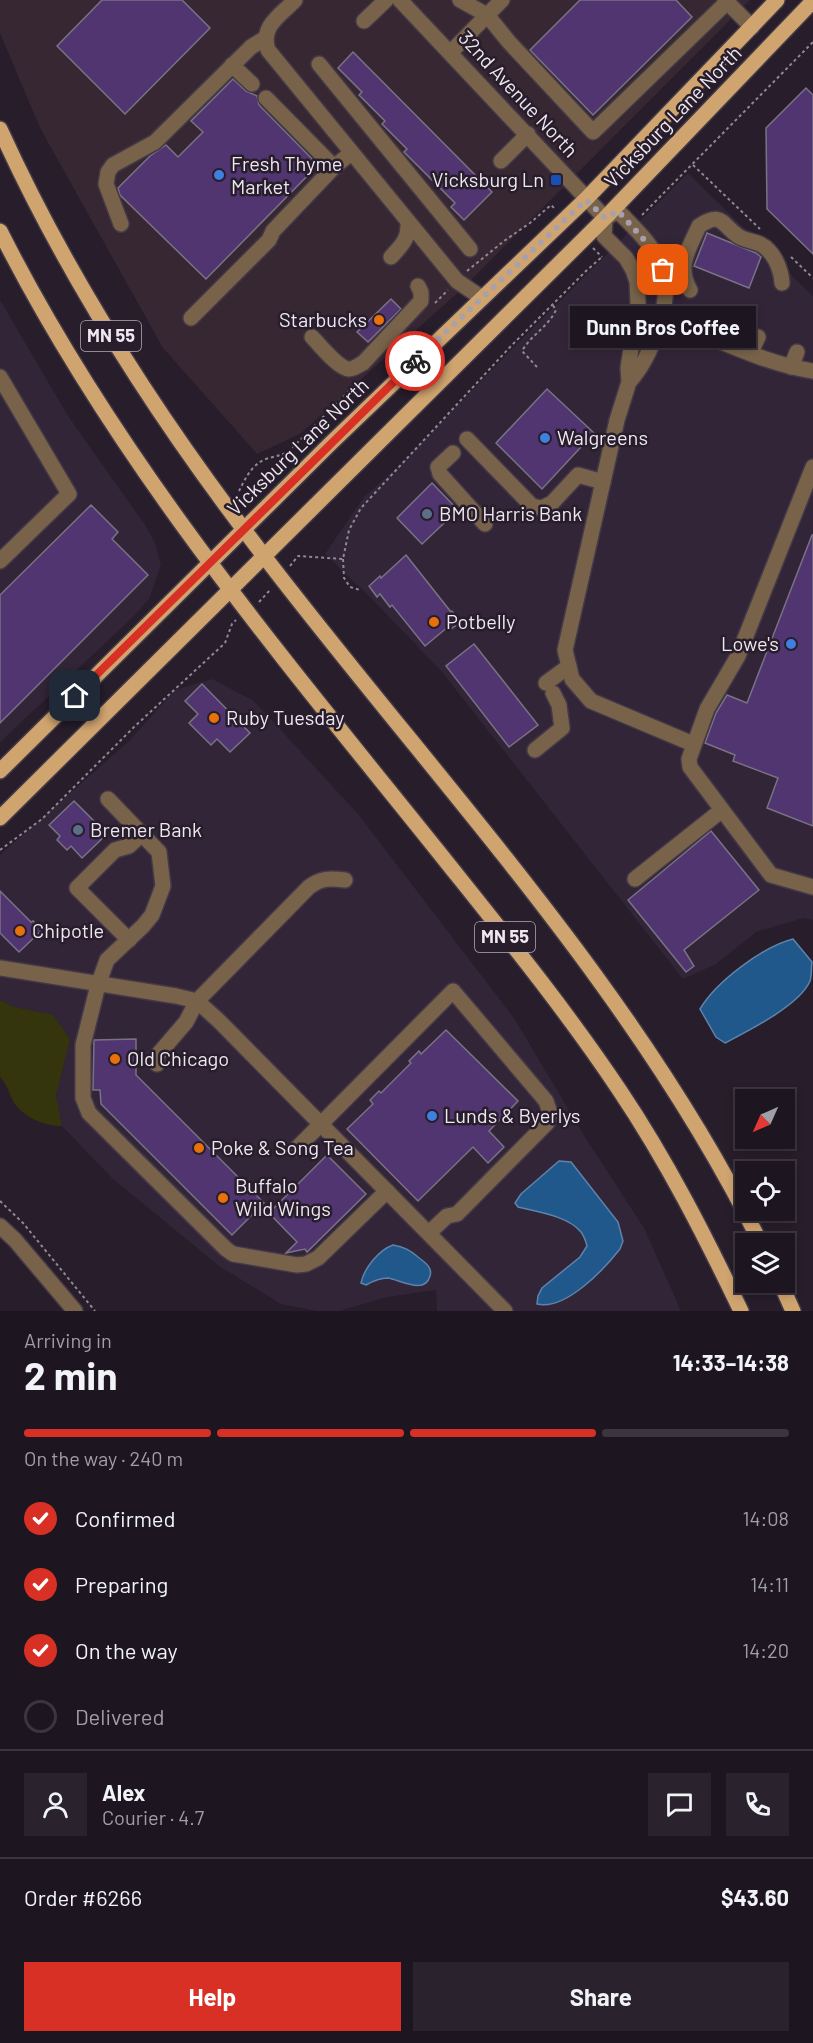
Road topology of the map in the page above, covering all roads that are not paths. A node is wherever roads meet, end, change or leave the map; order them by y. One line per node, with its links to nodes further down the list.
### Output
1 (295, 0): 12 (street)
2 (386, 0): 10 (street)
3 (400, 0): 13 (street, 32nd Avenue North)
4 (460, 0): 9 (street)
5 (502, 0): 9 (street)
6 (777, 0): 11 (main road, Vicksburg Lane North)
7 (726, 1): 9 (street); 11 (street)
8 (813, 1): 24 (main road, Vicksburg Lane North)
9 (488, 15): 13 (street)
10 (364, 21)
11 (752, 27): 23 (main road, Vicksburg Lane North)
12 (264, 39): 15 (street); 20 (street)
13 (451, 52): 19 (street, 32nd Avenue North)
14 (319, 64): 28 (street)
15 (232, 65): 16 (street); 25 (street)
16 (252, 84)
17 (266, 98): 22 (street)
18 (0, 129): 50 (main road, MN 55)
19 (528, 134): 21 (street); 23 (street, 32nd Avenue North)
20 (351, 153): 22 (street); 26 (street)
21 (501, 161)
22 (334, 167): 35 (street)
23 (586, 200): 24 (street, 32nd Avenue North); 33 (main road, Vicksburg Lane North)
24 (605, 218): 34 (street); 36 (street); 51 (main road, Vicksburg Lane North)
25 (122, 224)
26 (408, 224): 29 (street); 33 (street)
27 (0, 231): 53 (main road, MN 55)
28 (470, 249)
29 (392, 257)
30 (782, 283): 32 (street)
31 (418, 286): 37 (street)
32 (690, 290)
33 (482, 298): 50 (main road, Vicksburg Lane North)
34 (637, 313): 36 (street); 44 (street)
35 (191, 318)
36 (660, 318): 39 (street); 44 (street)
37 (312, 337)
38 (758, 337): 39 (street)
39 (752, 352): 41 (street)
40 (796, 352): 41 (street)
41 (791, 367): 42 (street)
42 (813, 371)
43 (0, 377): 52 (street)
44 (629, 382): 48 (street)
45 (467, 439): 48 (street)
46 (453, 453): 49 (street)
47 (813, 467): 56 (street)
48 (603, 482): 55 (street)
49 (485, 524)
50 (244, 530): 51 (main road, MN 55); 53 (main road, Vicksburg Lane North)
51 (263, 555): 54 (main road, Vicksburg Lane North); 76 (main road, MN 55)
52 (0, 561)
53 (209, 563): 54 (main road, MN 55); 58 (main road, Vicksburg Lane North)
54 (230, 589): 61 (main road, Vicksburg Lane North); 80 (main road, MN 55)
55 (569, 666): 56 (street); 57 (street)
56 (693, 744): 60 (street)
57 (535, 750)
58 (0, 771)
59 (108, 799): 62 (street)
60 (722, 810): 63 (street); 65 (street)
61 (0, 818)
62 (142, 834): 66 (street); 66 (street)
63 (635, 879)
64 (345, 880): 69 (street)
65 (813, 887)
66 (129, 940): 68 (street)
67 (0, 968): 68 (street)
68 (98, 985): 69 (street); 73 (street)
69 (197, 1001): 70 (street); 71 (street)
70 (157, 1064)
71 (321, 1124): 72 (street); 73 (street); 75 (street)
72 (297, 1148)
73 (387, 1191): 75 (street)
74 (0, 1226): 78 (street)
75 (429, 1233): 79 (street)
76 (755, 1233)
77 (785, 1293): 81 (main road)
78 (75, 1311)
79 (505, 1311)
80 (741, 1311)
81 (793, 1311)

